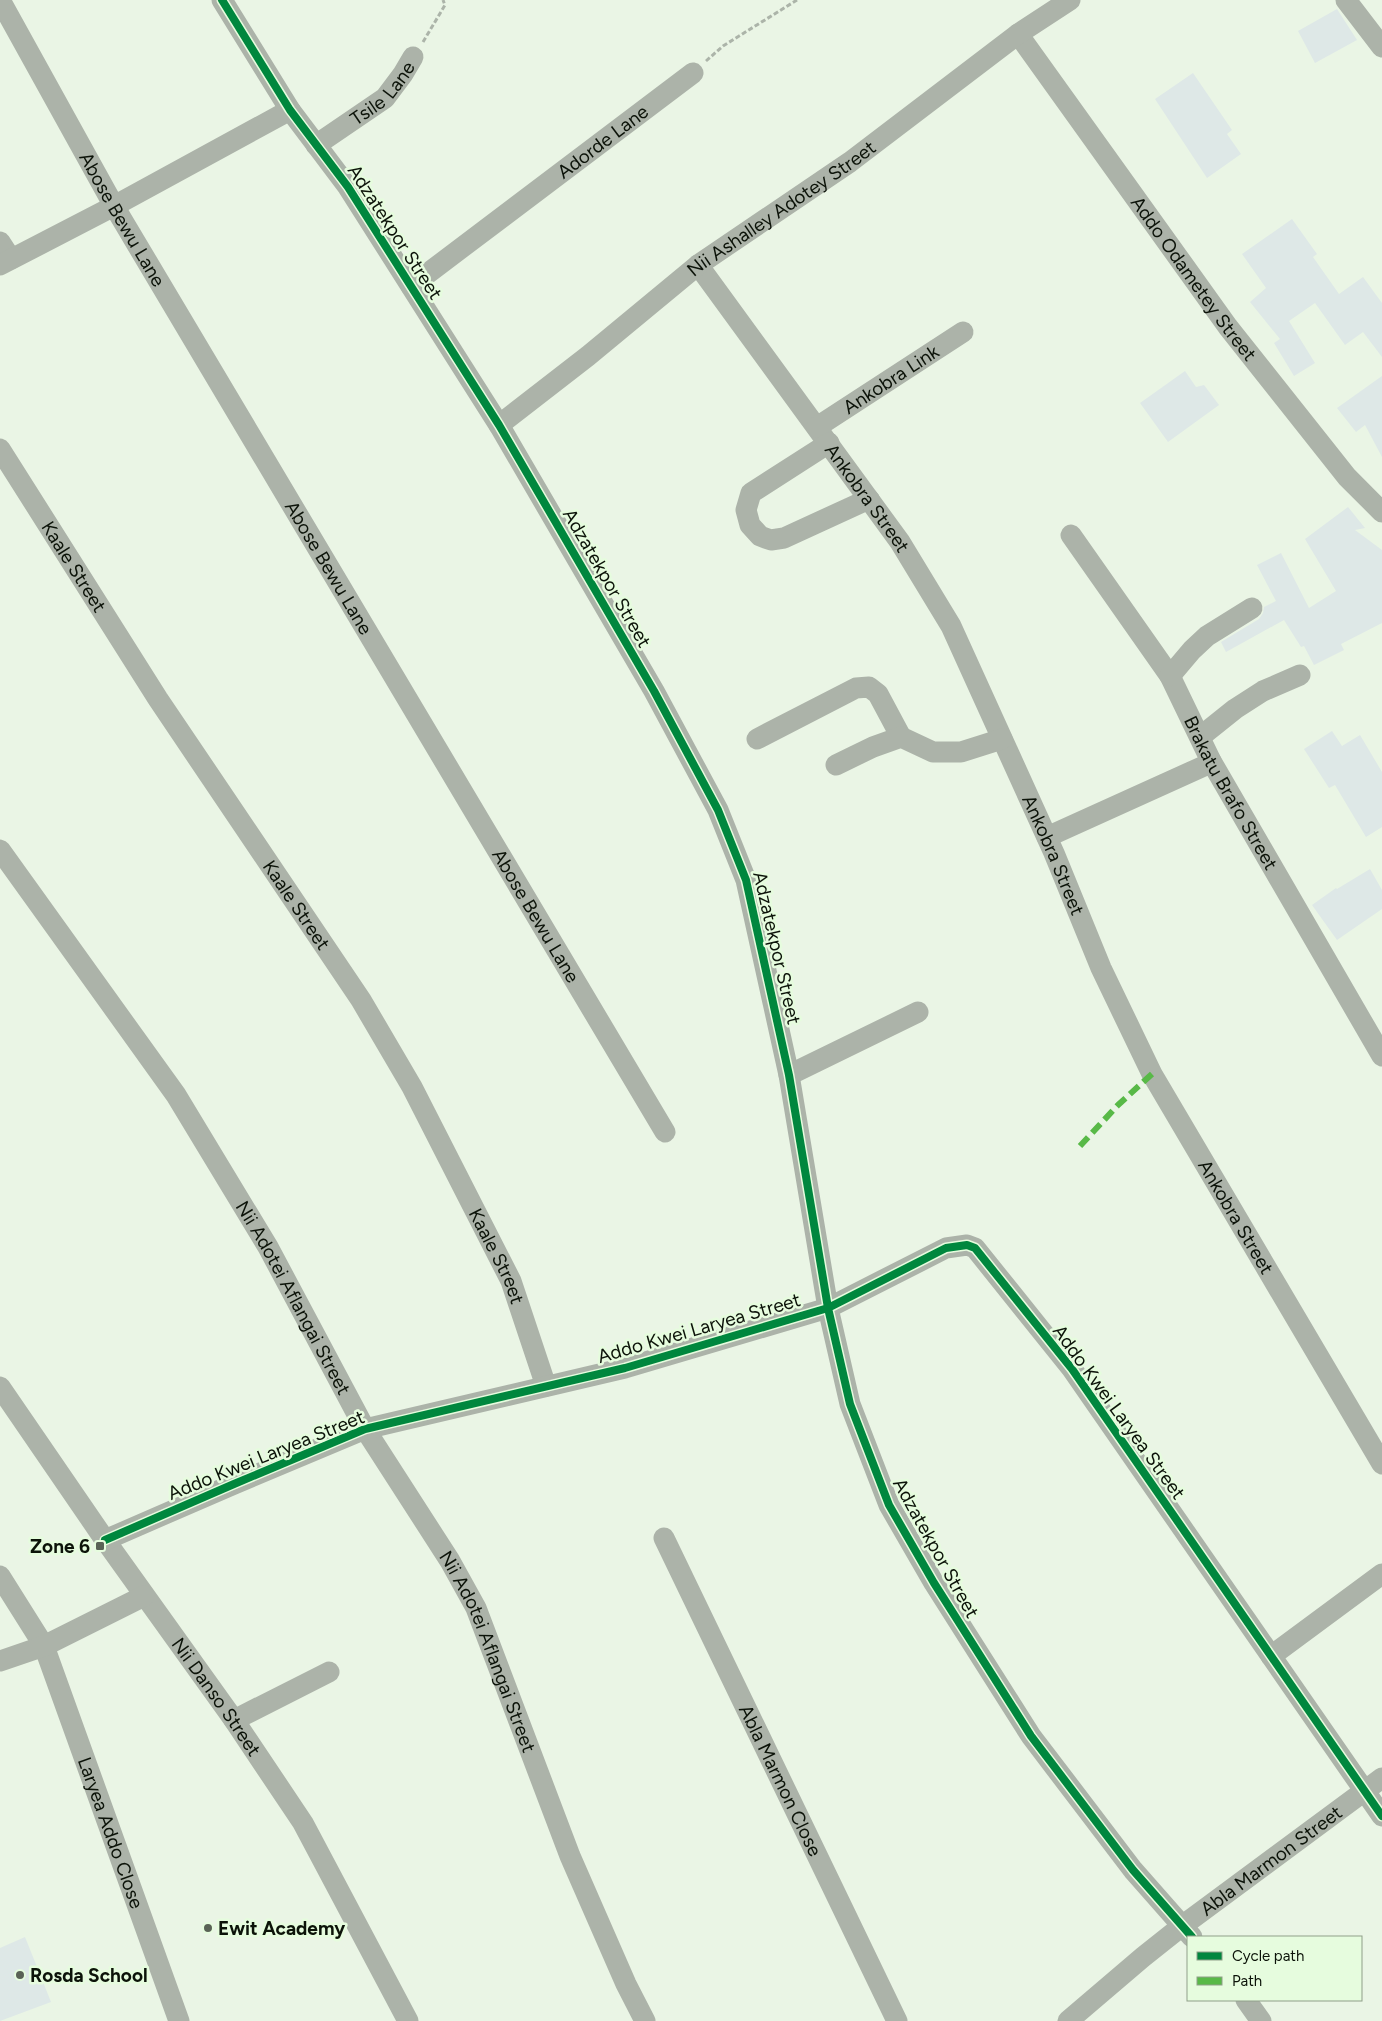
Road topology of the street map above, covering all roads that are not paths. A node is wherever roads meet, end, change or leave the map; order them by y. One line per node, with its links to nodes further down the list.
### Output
1 (0, 0): 11 (street, Abose Bewu Lane)
2 (222, 0): 9 (street, Adzatekpor Street)
3 (1070, 0): 5 (street, Nii Ashalley Adotey Street)
4 (1346, 0): 6 (street)
5 (1018, 34): 13 (street, Nii Ashalley Adotey Street); 20 (street, Addo Odametey Street)
6 (1382, 48)
7 (413, 57): 10 (street, Tsile Lane)
8 (693, 73): 14 (street, Adorde Lane)
9 (290, 110): 10 (street, Adzatekpor Street); 11 (street)
10 (316, 145): 14 (street, Adzatekpor Street)
11 (114, 206): 12 (street); 36 (street, Abose Bewu Lane)
12 (4, 255)
13 (698, 265): 16 (street, Nii Ashalley Adotey Street); 17 (street, Ankobra Street)
14 (411, 286): 16 (street, Adzatekpor Street)
15 (963, 332): 17 (street, Ankobra Link)
16 (498, 425): 35 (street, Adzatekpor Street)
17 (823, 435): 19 (street, Ankobra Street); 19 (street, Ankobra Link)
18 (0, 449): 38 (street, Kaale Street)
19 (869, 499): 28 (street, Ankobra Street)
20 (1382, 512)
21 (1071, 535): 24 (street, Brakatu Brafo Street)
22 (1252, 608): 24 (street)
23 (1300, 675): 26 (street)
24 (1170, 676): 26 (street, Brakatu Brafo Street)
25 (901, 737): 27 (street); 28 (street); 30 (street)
26 (1200, 737): 29 (street, Brakatu Brafo Street)
27 (757, 739)
28 (1002, 739): 31 (street, Ankobra Street)
29 (1211, 761): 31 (street); 34 (street, Brakatu Brafo Street)
30 (836, 765)
31 (1047, 837): 41 (street, Ankobra Street)
32 (0, 850): 40 (street, Nii Adotei Aflangai Street)
33 (918, 1012): 35 (street)
34 (1382, 1056)
35 (789, 1075): 37 (street, Adzatekpor Street)
36 (665, 1132)
37 (828, 1308): 38 (street, Addo Kwei Laryea Street); 48 (street, Addo Kwei Laryea Street); 55 (street, Adzatekpor Street)
38 (546, 1386): 40 (street, Addo Kwei Laryea Street)
39 (0, 1387): 43 (street, Nii Danso Street)
40 (365, 1430): 43 (street, Addo Kwei Laryea Street); 59 (street, Nii Adotei Aflangai Street)
41 (1382, 1464)
42 (664, 1538): 60 (street, Abla Marmon Close)
43 (105, 1540): 46 (street, Nii Danso Street)
44 (1382, 1574): 48 (street)
45 (0, 1576): 47 (street, Laryea Addo Close)
46 (144, 1596): 47 (street); 51 (street, Nii Danso Street)
47 (44, 1646): 49 (street); 57 (street, Laryea Addo Close)
48 (1271, 1656): 53 (street, Addo Kwei Laryea Street)
49 (0, 1662)
50 (329, 1672): 51 (street)
51 (234, 1720): 58 (street, Nii Danso Street)
52 (1382, 1778): 53 (street, Abla Marmon Street)
53 (1364, 1791): 54 (street, Addo Kwei Laryea Street); 55 (street, Abla Marmon Street)
54 (1382, 1816)
55 (1187, 1932): 61 (street, Abla Marmon Street)
56 (1247, 2001): 62 (street)
57 (179, 2021)
58 (408, 2021)
59 (645, 2021)
60 (898, 2021)
61 (1068, 2021)
62 (1261, 2021)

